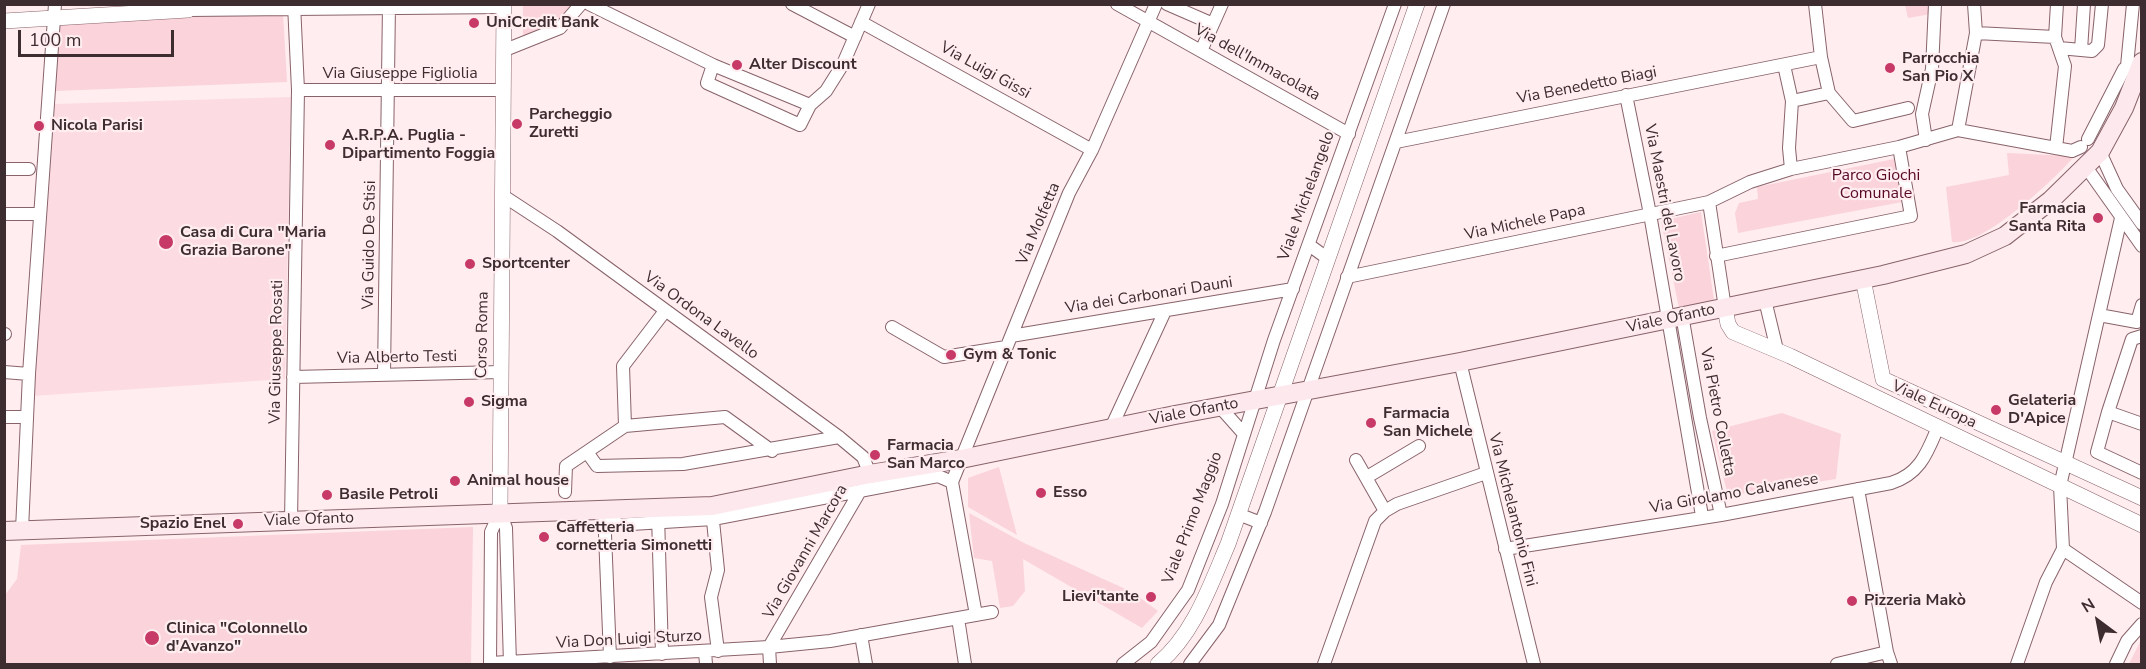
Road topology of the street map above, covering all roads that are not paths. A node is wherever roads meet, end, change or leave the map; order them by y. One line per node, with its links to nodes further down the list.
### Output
1 (581, 4): 31 (street)
2 (589, 4): 36 (street)
3 (869, 4): 26 (street)
4 (1117, 4): 24 (street, Via dell'Immacolata)
5 (1156, 4): 24 (street, Via Molfetta)
6 (1167, 4): 27 (street)
7 (1222, 4): 27 (street)
8 (1395, 4): 47 (street, Viale Michelangelo)
9 (1417, 4): 68 (street)
10 (1444, 4): 49 (street)
11 (1815, 4): 34 (street)
12 (1935, 4): 48 (street)
13 (1974, 4): 28 (street)
14 (2057, 4): 30 (street)
15 (2084, 4): 32 (street)
16 (2102, 4): 32 (street)
17 (2133, 4): 35 (street)
18 (791, 5): 29 (street)
19 (389, 6): 20 (street); 22 (street); 39 (street, Via Guido De Stisi)
20 (504, 6): 31 (street, Corso Roma)
21 (188, 7): 22 (street); 23 (street)
22 (294, 7): 38 (street, Via Giuseppe Rosati)
23 (55, 12): 25 (street); 61 (street)
24 (1149, 20): 33 (street, Via dell'Immacolata); 53 (street, Via Molfetta)
25 (4, 21)
26 (861, 22): 29 (street); 53 (street, Via Luigi Gissi)
27 (1212, 24): 33 (street)
28 (1976, 33): 30 (street); 46 (street)
29 (855, 37): 44 (street)
30 (2057, 43): 32 (street); 52 (street)
31 (504, 50): 40 (street, Corso Roma)
32 (2081, 50)
33 (1201, 51): 47 (street, Via dell'Immacolata)
34 (1821, 57): 37 (street, Via Benedetto Biagi); 41 (street)
35 (2137, 63): 50 (main road, Viale Ofanto)
36 (713, 65): 44 (street); 44 (street)
37 (1784, 65): 42 (street, Via Benedetto Biagi); 43 (street)
38 (298, 90): 39 (street, Via Giuseppe Figliolia); 89 (street, Via Giuseppe Rosati)
39 (389, 90): 40 (street, Via Giuseppe Figliolia); 88 (street, Via Guido De Stisi)
40 (502, 90): 58 (street, Corso Roma)
41 (1829, 93): 43 (street); 45 (street)
42 (1626, 95): 49 (street, Via Benedetto Biagi); 62 (street, Via Maestri del Lavoro)
43 (1792, 101): 57 (street)
44 (810, 105)
45 (1908, 108)
46 (1958, 130): 48 (street, Via Michele Papa); 52 (street)
47 (1349, 134): 65 (street, Viale Michelangelo)
48 (1926, 140): 51 (street, Via Michele Papa)
49 (1396, 142): 69 (street)
50 (2090, 146): 52 (street); 54 (main road, Viale Ofanto); 64 (street)
51 (1899, 147): 57 (street, Via Michele Papa); 67 (street)
52 (2056, 148)
53 (1092, 150): 82 (street, Via Molfetta)
54 (2086, 167): 63 (street); 70 (main road, Viale Ofanto)
55 (4, 169): 56 (street)
56 (28, 169)
57 (1791, 169): 59 (street, Via Michele Papa)
58 (502, 195): 75 (street, Via Ordona Lavello); 86 (street, Corso Roma)
59 (1709, 202): 62 (street, Via Michele Papa); 67 (street)
60 (4, 214): 61 (street)
61 (39, 214): 87 (street)
62 (1650, 214): 69 (street, Via Michele Papa); 78 (street, Via Maestri del Lavoro)
63 (2121, 218): 66 (street); 77 (street)
64 (2142, 224)
65 (1309, 245): 68 (street); 71 (street, Viale Michelangelo)
66 (2142, 246)
67 (1716, 256): 74 (street)
68 (1327, 258): 92 (street)
69 (1347, 277): 91 (street)
70 (1863, 279): 72 (main road, Viale Ofanto); 90 (street, Viale Europa)
71 (1293, 289): 76 (street, Via dei Carbonari Dauni); 94 (street, Viale Michelangelo)
72 (1765, 300): 74 (main road, Viale Ofanto); 83 (street)
73 (2142, 305): 79 (street)
74 (1725, 308): 78 (main road, Viale Ofanto); 83 (street, Viale Europa)
75 (665, 311): 100 (street); 104 (street, Via Ordona Lavello)
76 (1165, 311): 82 (street, Via dei Carbonari Dauni); 102 (street)
77 (2099, 315): 79 (street); 110 (street)
78 (1675, 317): 84 (main road, Viale Ofanto); 126 (street, Via Pietro Colletta); 128 (street, Via Pietro Colletta)
79 (2139, 326)
80 (892, 327): 82 (street, Via dei Carbonari Dauni)
81 (2142, 336): 96 (street)
82 (1009, 342): 108 (street, Via Molfetta)
83 (1777, 350): 93 (street, Viale Europa)
84 (1460, 362): 91 (main road, Viale Ofanto); 111 (street, Via Michelantonio Fini)
85 (4, 372): 87 (street)
86 (501, 372): 88 (street, Via Alberto Testi); 123 (street, Corso Roma)
87 (28, 374): 98 (street)
88 (384, 375): 89 (street, Via Alberto Testi)
89 (293, 377): 129 (street, Via Giuseppe Rosati)
90 (1883, 379): 93 (street); 110 (street, Viale Europa)
91 (1307, 390): 92 (main road, Viale Ofanto); 130 (street)
92 (1280, 395): 94 (main road, Viale Ofanto); 125 (street)
93 (1874, 397): 101 (street, Viale Europa)
94 (1254, 400): 95 (main road, Viale Ofanto); 103 (street, Viale Primo Maggio)
95 (1220, 406): 102 (main road, Viale Ofanto); 103 (street)
96 (2108, 412): 99 (street); 112 (street)
97 (4, 417): 98 (street)
98 (26, 417): 132 (street)
99 (2142, 424)
100 (625, 426): 106 (street); 107 (street)
101 (1938, 427): 116 (street, Viale Europa); 117 (street, Via Girolamo Calvanese)
102 (1111, 428): 108 (main road, Viale Ofanto)
103 (1244, 434): 141 (street, Viale Primo Maggio)
104 (839, 437): 106 (street); 113 (street, Via Ordona Lavello)
105 (1419, 446): 114 (street)
106 (772, 451): 107 (street)
107 (587, 452): 119 (street)
108 (960, 459): 113 (main road, Viale Ofanto); 115 (street, Via Molfetta)
109 (1356, 460): 114 (street)
110 (2066, 462): 116 (street); 120 (street, Viale Europa)
111 (1486, 473): 122 (street); 133 (street, Via Michelantonio Fini)
112 (2142, 473)
113 (870, 474): 118 (street, Via Giovanni Marcora); 124 (main road, Viale Ofanto)
114 (1367, 477): 122 (street)
115 (952, 482): 118 (street, Viale Ofanto); 137 (street)
116 (2060, 486): 131 (street, Viale Europa); 134 (street)
117 (1858, 489): 126 (street, Via Girolamo Calvanese); 147 (street)
118 (860, 491): 124 (street, Viale Ofanto); 142 (street, Via Giovanni Marcora)
119 (565, 492)
120 (2142, 498)
121 (609, 510): 123 (main road, Viale Ofanto); 127 (main road, Viale Ofanto); 145 (street)
122 (1385, 511): 156 (street)
123 (500, 512): 129 (main road, Viale Ofanto); 148 (street, Corso Roma); 150 (street, Corso Roma)
124 (712, 512): 127 (main road, Viale Ofanto); 143 (street)
125 (1238, 514): 130 (street); 149 (street)
126 (1721, 515): 128 (street, Via Girolamo Calvanese)
127 (658, 516): 144 (street)
128 (1702, 516): 133 (street, Via Girolamo Calvanese)
129 (291, 521): 132 (main road, Viale Ofanto)
130 (1261, 523): 155 (street)
131 (2142, 525)
132 (13, 530)
133 (1505, 549): 157 (street, Via Michelantonio Fini)
134 (2062, 549): 135 (street); 159 (street)
135 (2142, 603)
136 (992, 612): 137 (street, Via Don Luigi Sturzo)
137 (976, 615): 138 (street, Via Don Luigi Sturzo)
138 (958, 618): 140 (street, Via Don Luigi Sturzo); 153 (street)
139 (2142, 624): 160 (street)
140 (861, 635): 142 (street, Via Don Luigi Sturzo); 152 (street)
141 (1151, 642): 149 (street); 154 (street, Viale Primo Maggio)
142 (770, 647): 143 (street, Via Don Luigi Sturzo); 151 (street)
143 (718, 651): 146 (street, Via Don Luigi Sturzo)
144 (662, 654): 145 (street, Via Don Luigi Sturzo); 146 (street, Via Don Luigi Sturzo)
145 (610, 657): 148 (street, Via Don Luigi Sturzo)
146 (705, 658)
147 (1889, 658): 158 (street)
148 (510, 663): 150 (street, Via Don Luigi Sturzo)
149 (1163, 663)
150 (490, 664)
151 (770, 664)
152 (866, 664)
153 (966, 664)
154 (1123, 664)
155 (1190, 664)
156 (1324, 664)
157 (1534, 664)
158 (1837, 664)
159 (2017, 664)
160 (2116, 664)

